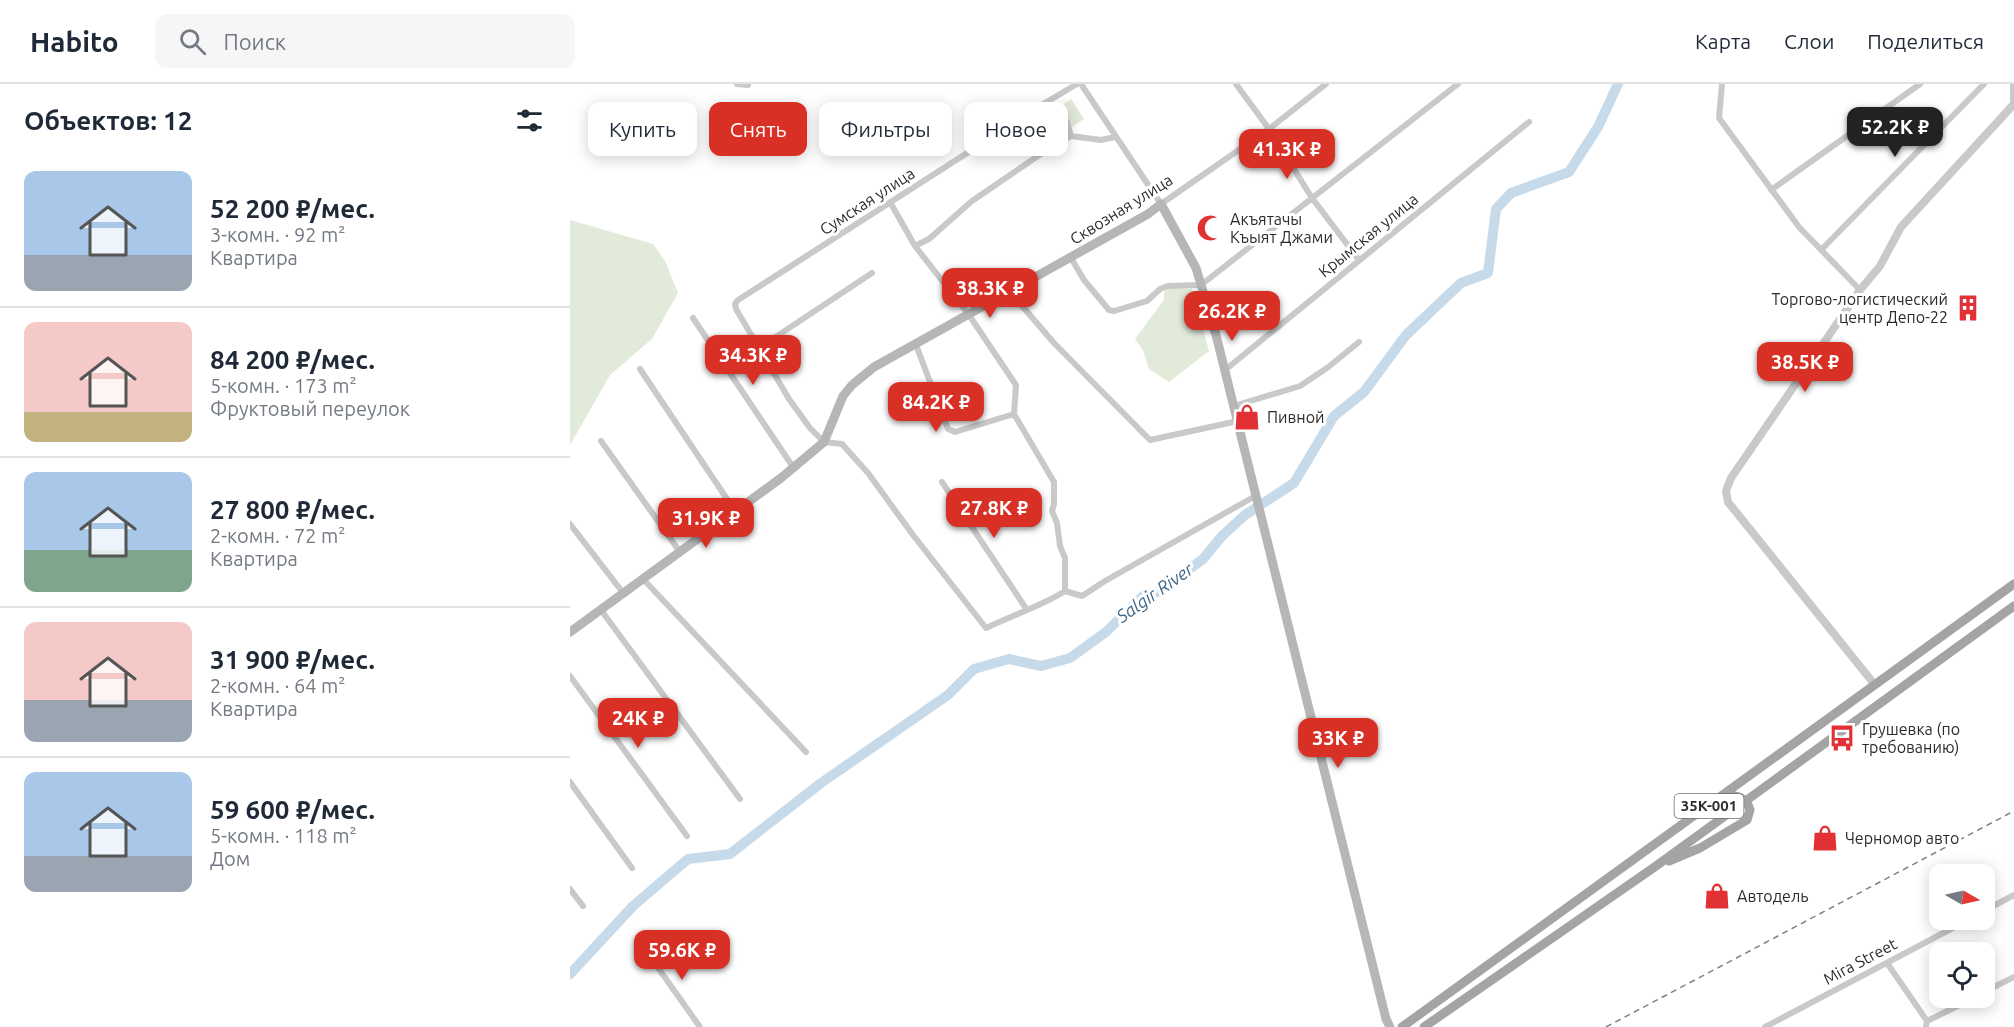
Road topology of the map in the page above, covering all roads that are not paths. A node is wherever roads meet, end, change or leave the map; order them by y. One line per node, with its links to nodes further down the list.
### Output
1 (737, 84): 10 (street)
2 (1079, 84): 11 (street, Сумская улица); 17 (street)
3 (1236, 84): 15 (street)
4 (1326, 84): 15 (street, Сквозная улица)
5 (1458, 84): 20 (street)
6 (1722, 84): 19 (street)
7 (1920, 84): 19 (street)
8 (1984, 84): 24 (street)
9 (2013, 84): 12 (street)
10 (748, 86)
11 (1047, 102)
12 (2013, 105): 29 (street)
13 (1529, 122): 26 (street, Крымская улица)
14 (1068, 126): 16 (street)
15 (1269, 129): 20 (street); 22 (street, Сквозная улица)
16 (1071, 136): 17 (street); 23 (street)
17 (1115, 136): 22 (street)
18 (964, 155): 21 (street, Сумская улица)
19 (1771, 190): 24 (street)
20 (1312, 198): 26 (street); 28 (street)
21 (890, 202): 23 (street); 35 (street, Сумская улица)
22 (1161, 204): 25 (main road, Сквозная улица); 28 (main road)
23 (915, 246): 31 (street)
24 (1822, 249): 29 (street)
25 (1071, 258): 28 (street); 30 (main road, Сквозная улица)
26 (1359, 260): 37 (street, Крымская улица)
27 (872, 273): 35 (street)
28 (1201, 285): 37 (main road)
29 (1860, 290): 58 (street)
30 (1010, 292): 31 (main road, Сквозная улица); 40 (street)
31 (969, 315): 34 (main road, Сквозная улица); 39 (street)
32 (693, 318): 43 (street)
33 (1359, 342): 38 (street)
34 (916, 345): 39 (street); 42 (main road, Сквозная улица)
35 (759, 348): 42 (street)
36 (640, 369): 46 (street)
37 (1225, 370): 38 (main road)
38 (1234, 406): 40 (main road)
39 (1014, 414): 51 (street)
40 (1238, 421): 45 (main road)
41 (601, 441): 48 (street)
42 (824, 442): 43 (main road); 55 (street)
43 (793, 467): 46 (main road)
44 (942, 482): 55 (street)
45 (1257, 496): 51 (street); 79 (main road)
46 (735, 512): 48 (main road)
47 (570, 524): 52 (street)
48 (680, 552): 49 (main road)
49 (643, 579): 52 (main road); 59 (street)
50 (2014, 584): 58 (main road, 35К-001)
51 (1065, 591): 55 (street)
52 (624, 594): 54 (main road)
53 (2014, 606): 63 (main road, 35К-001)
54 (601, 609): 56 (main road); 62 (street)
55 (1027, 610)
56 (570, 632)
57 (570, 676): 64 (street)
58 (1875, 685): 61 (main road, 35К-001)
59 (807, 752)
60 (570, 782): 66 (street)
61 (1724, 795): 63 (main road); 80 (main road, 35К-001)
62 (740, 799)
63 (1747, 803): 65 (main road, 35К-001); 65 (main road)
64 (687, 836)
65 (1656, 866): 81 (main road, 35К-001)
66 (632, 868)
67 (570, 889): 70 (street)
68 (2014, 895): 69 (street)
69 (1995, 905)
70 (583, 906)
71 (1949, 930): 73 (street, Mira Street)
72 (644, 948): 78 (street)
73 (1887, 963): 77 (street); 82 (street, Mira Street)
74 (2014, 977): 75 (street)
75 (1995, 986)
76 (1956, 1008): 77 (street)
77 (1927, 1024)
78 (700, 1027)
79 (1390, 1027)
80 (1402, 1027)
81 (1424, 1027)
82 (1765, 1027)

